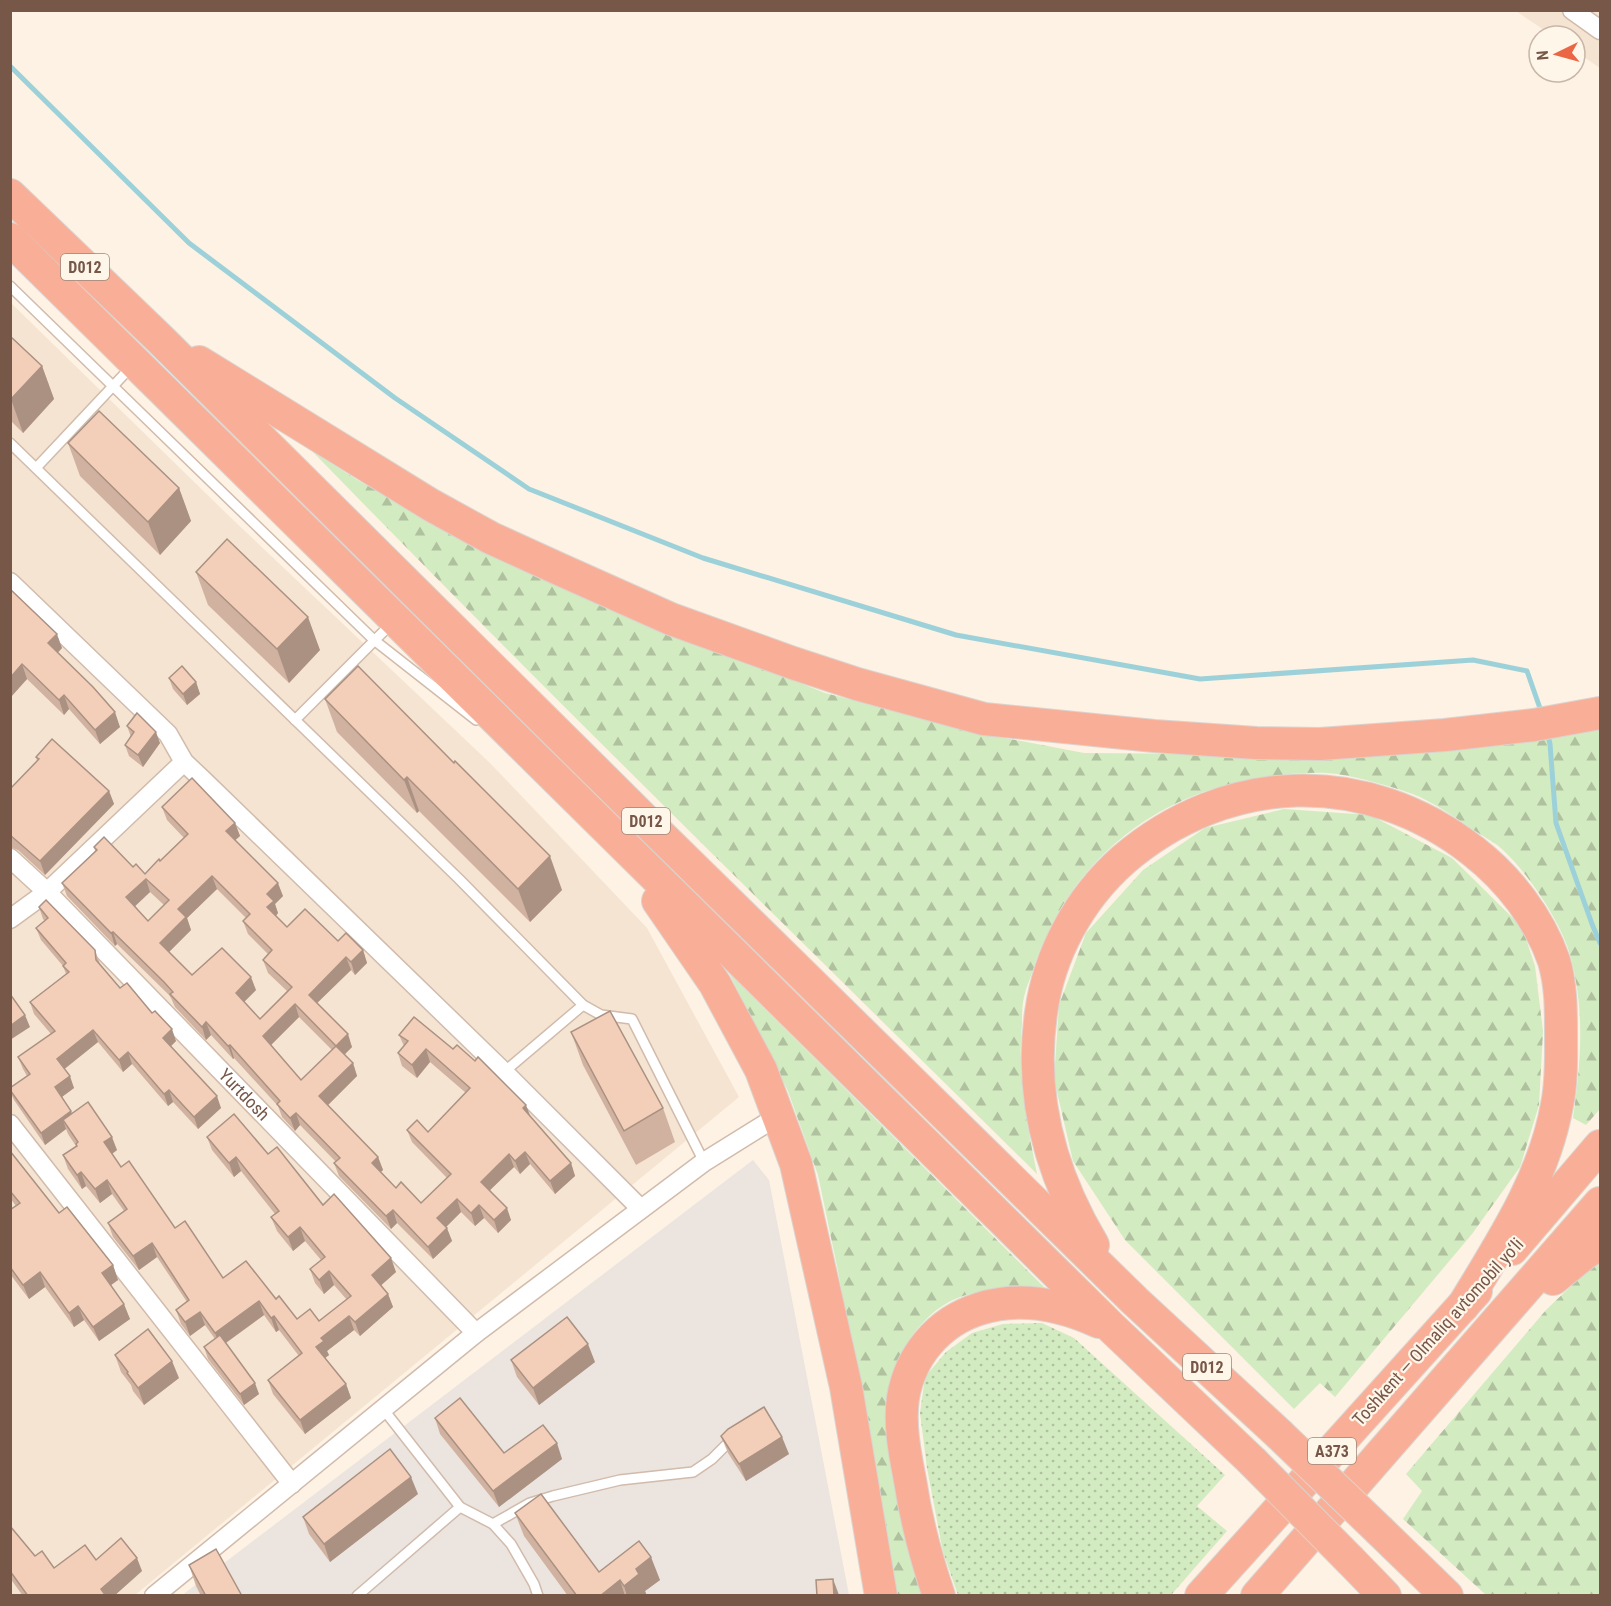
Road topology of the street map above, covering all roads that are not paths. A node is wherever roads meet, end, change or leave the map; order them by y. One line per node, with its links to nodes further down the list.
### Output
1 (1572, 10): 2 (street)
2 (1600, 30)
3 (10, 195): 6 (highway, D012)
4 (10, 239): 7 (highway, D012)
5 (10, 286): 8 (lane)
6 (160, 339): 13 (highway); 31 (highway, D012)
7 (136, 363): 8 (lane); 12 (highway, D012)
8 (113, 386): 10 (lane); 12 (lane)
9 (10, 443): 10 (lane)
10 (36, 468): 14 (lane)
11 (10, 582): 17 (street)
12 (385, 630): 14 (lane); 15 (lane); 18 (highway, D012)
13 (1600, 712)
14 (295, 720): 22 (lane)
15 (483, 725)
16 (501, 739): 18 (lane)
17 (184, 762): 20 (street); 23 (street)
18 (573, 795): 24 (highway); 33 (highway, D012)
19 (10, 858): 20 (street, Yurtdosh)
20 (47, 892): 21 (street); 35 (street, Yurtdosh)
21 (10, 919)
22 (583, 1005): 23 (lane); 27 (lane)
23 (504, 1072): 29 (street)
24 (778, 1116): 27 (street); 44 (highway)
25 (10, 1124): 38 (street)
26 (1600, 1146): 32 (highway, Toshkent — Olmaliq avtomobil yo‘li / A373)
27 (704, 1162): 29 (street)
28 (1600, 1203): 34 (highway, Toshkent — Olmaliq avtomobil yo‘li / A373)
29 (641, 1209): 35 (street)
30 (1600, 1244): 34 (highway)
31 (1135, 1301): 32 (highway); 49 (highway, D012, bridge)
32 (1463, 1306): 46 (highway, Toshkent — Olmaliq avtomobil yo‘li / A373)
33 (1113, 1329): 45 (highway); 48 (highway, D012, bridge)
34 (1489, 1330): 47 (highway, Toshkent — Olmaliq avtomobil yo‘li / A373)
35 (476, 1333): 36 (street)
36 (384, 1410): 38 (street); 39 (lane)
37 (736, 1434): 40 (lane)
38 (292, 1484): 41 (street)
39 (460, 1507): 40 (lane); 42 (lane)
40 (493, 1524): 43 (lane)
41 (154, 1596)
42 (357, 1596)
43 (538, 1596)
44 (881, 1596)
45 (939, 1596)
46 (1201, 1596)
47 (1257, 1596)
48 (1385, 1596)
49 (1447, 1596)

